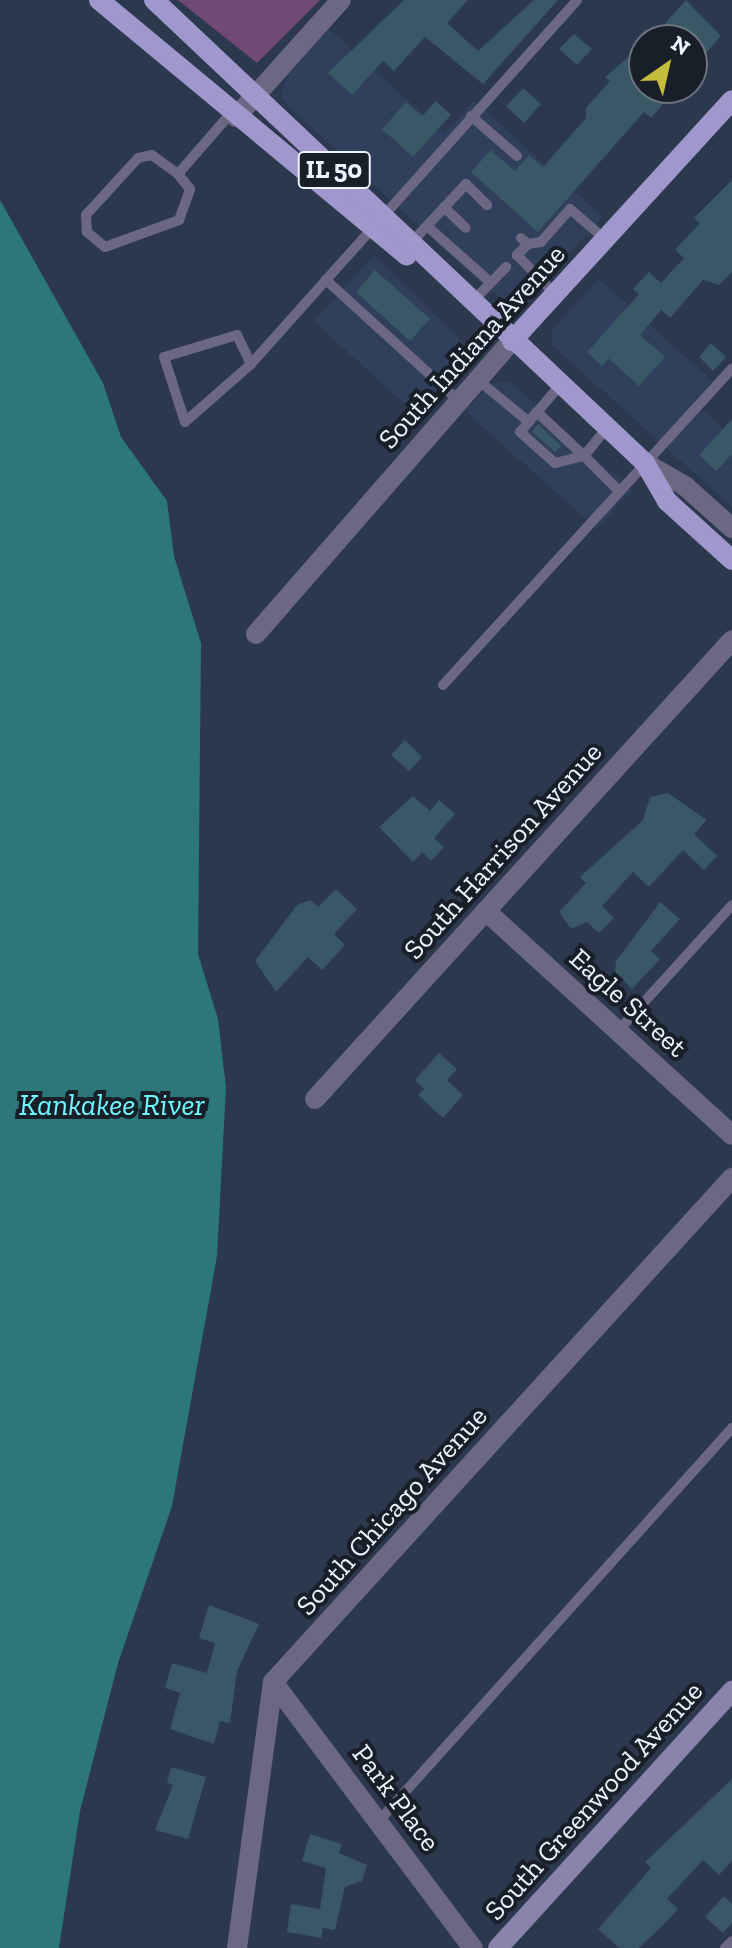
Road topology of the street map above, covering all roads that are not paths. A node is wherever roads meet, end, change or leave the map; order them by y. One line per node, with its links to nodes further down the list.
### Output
1 (99, 0): 7 (main road)
2 (154, 0): 5 (main road, IL 50)
3 (341, 0): 5 (street)
4 (577, 0): 8 (lane)
5 (256, 94): 7 (street); 13 (main road, IL 50)
6 (732, 100): 16 (main road, South Indiana Avenue)
7 (233, 115): 10 (lane); 13 (main road)
8 (471, 116): 9 (lane); 13 (lane)
9 (517, 156)
10 (178, 174): 10 (lane)
11 (487, 205): 12 (lane)
12 (444, 207): 14 (lane); 15 (lane)
13 (376, 221): 17 (main road, IL 50); 19 (lane); 23 (main road)
14 (427, 226): 17 (lane); 20 (lane)
15 (466, 228)
16 (605, 239): 18 (lane); 21 (main road, South Indiana Avenue)
17 (411, 243): 22 (main road, IL 50)
18 (517, 255): 20 (lane); 21 (lane)
19 (326, 280): 24 (lane); 28 (lane)
20 (490, 282): 22 (lane)
21 (555, 294): 23 (main road, South Indiana Avenue)
22 (472, 302): 23 (main road, IL 50)
23 (512, 341): 26 (street, South Indiana Avenue); 27 (main road, IL 50)
24 (251, 364): 24 (lane)
25 (732, 368): 33 (lane)
26 (478, 380): 28 (street, South Indiana Avenue); 30 (lane)
27 (560, 385): 29 (lane); 31 (main road, IL 50)
28 (459, 401): 37 (street, South Indiana Avenue)
29 (537, 412): 30 (lane); 32 (lane)
30 (529, 422): 32 (lane)
31 (607, 428): 32 (lane); 33 (main road, IL 50)
32 (584, 456): 34 (lane)
33 (645, 463): 34 (lane); 35 (street); 36 (main road, IL 50)
34 (619, 491): 39 (lane)
35 (732, 528)
36 (732, 560)
37 (256, 634)
38 (732, 640): 41 (street, South Harrison Avenue)
39 (443, 685)
40 (732, 905): 42 (lane)
41 (487, 912): 42 (street, Eagle Street); 43 (street, South Harrison Avenue)
42 (617, 1032): 44 (street, Eagle Street)
43 (315, 1099)
44 (732, 1135)
45 (732, 1178): 47 (street, South Chicago Avenue)
46 (732, 1428): 49 (lane)
47 (273, 1682): 49 (street, Park Place); 51 (street)
48 (732, 1691): 53 (street, South Greenwood Avenue)
49 (378, 1822): 52 (street, Park Place)
50 (732, 1941): 54 (lane)
51 (237, 1948)
52 (473, 1948)
53 (498, 1948)
54 (725, 1948)

